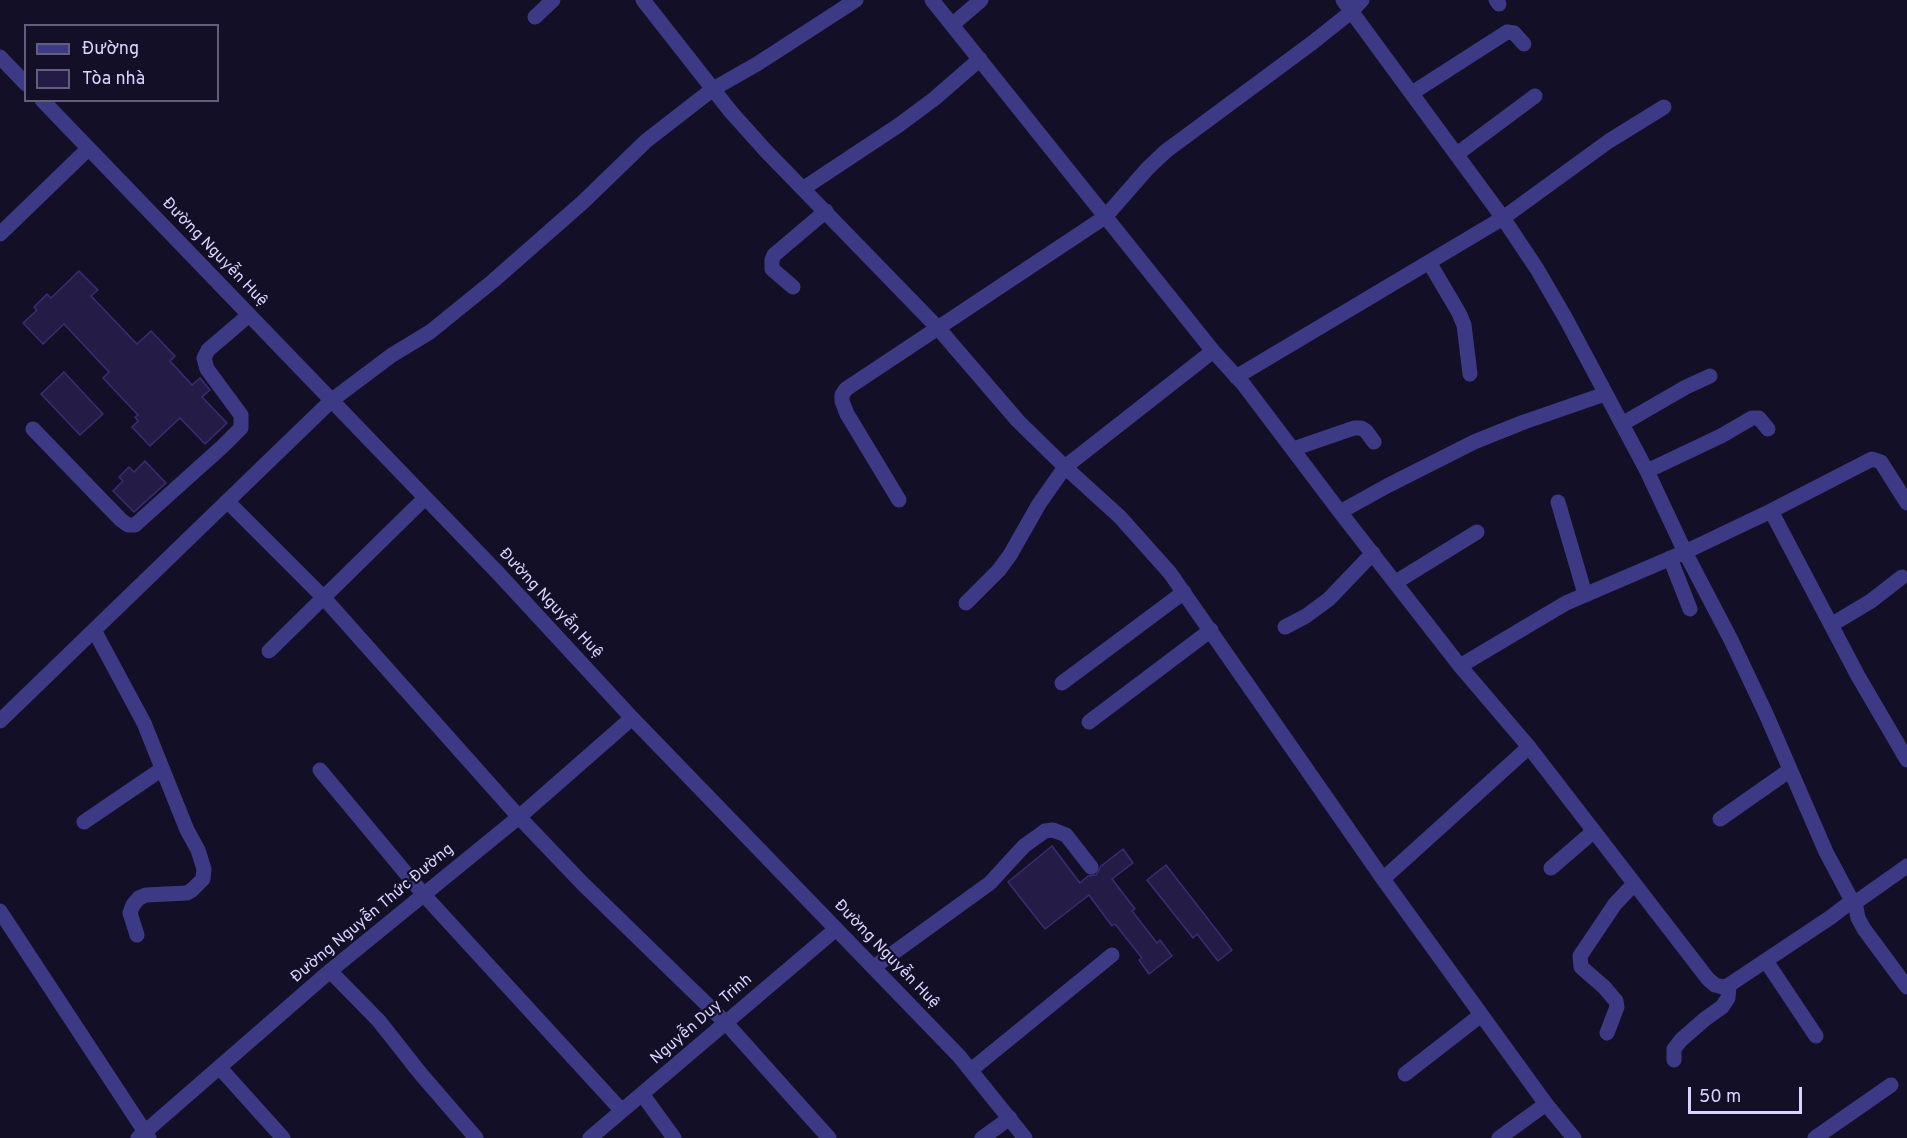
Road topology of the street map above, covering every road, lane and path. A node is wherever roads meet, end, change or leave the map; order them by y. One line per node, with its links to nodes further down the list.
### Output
1 (553, 0): 8 (street)
2 (643, 0): 14 (street)
3 (856, 0): 14 (street)
4 (932, 0): 9 (street)
5 (981, 0): 9 (street)
6 (1362, 0): 7 (street)
7 (1347, 6): 15 (street); 23 (street)
8 (535, 17)
9 (952, 24): 12 (street)
10 (1524, 44): 15 (street)
11 (0, 57): 13 (street)
12 (980, 59): 21 (street); 23 (street)
13 (24, 82)
14 (713, 89): 21 (street); 35 (street)
15 (1412, 93): 20 (street)
16 (1535, 96): 20 (street)
17 (44, 102): 19 (street, Đường Nguyễn Huệ)
18 (1664, 107): 24 (street)
19 (88, 148): 25 (street); 28 (street, Đường Nguyễn Huệ)
20 (1457, 154): 24 (street)
21 (804, 189): 22 (street)
22 (826, 211): 27 (street); 29 (street)
23 (1105, 217): 29 (street); 30 (street)
24 (1503, 218): 26 (street); 34 (street)
25 (0, 234)
26 (1430, 262): 31 (street); 33 (street)
27 (793, 287)
28 (249, 315): 35 (street, Đường Nguyễn Huệ); 37 (street)
29 (938, 328): 41 (street); 44 (street)
30 (1214, 351): 33 (street); 41 (street)
31 (1470, 374)
32 (1710, 376): 36 (street)
33 (1236, 377): 40 (street)
34 (1605, 394): 36 (street); 49 (street)
35 (332, 400): 43 (street, Đường Nguyễn Huệ); 45 (street)
36 (1622, 424): 42 (street)
37 (33, 429)
38 (1768, 429): 42 (street)
39 (1374, 442): 40 (street)
40 (1293, 449): 49 (street)
41 (1065, 467): 56 (street); 59 (street)
42 (1647, 471): 51 (street)
43 (425, 498): 58 (street); 68 (street, Đường Nguyễn Huệ)
44 (899, 500)
45 (227, 501): 58 (street); 63 (street)
46 (1558, 502): 57 (street)
47 (1907, 503): 48 (street)
48 (1772, 511): 51 (street); 61 (street)
49 (1340, 512): 52 (street)
50 (1477, 532): 55 (street)
51 (1685, 552): 53 (street); 75 (street)
52 (1373, 553): 55 (street); 62 (street)
53 (1670, 558): 57 (street); 60 (street)
54 (1902, 578): 61 (street)
55 (1396, 582): 66 (street)
56 (1184, 592): 64 (street); 67 (street)
57 (1585, 594): 66 (street)
58 (324, 598): 65 (street); 76 (street)
59 (966, 603)
60 (1690, 609)
61 (1832, 626): 72 (street)
62 (1285, 627)
63 (94, 630): 69 (street); 73 (street)
64 (1210, 630): 70 (street); 83 (street)
65 (269, 651)
66 (1460, 666): 71 (street)
67 (1062, 683)
68 (632, 718): 76 (street, Đường Nguyễn Thức Đường); 88 (street, Đường Nguyễn Huệ)
69 (0, 721)
70 (1089, 722)
71 (1529, 747): 79 (street); 83 (street)
72 (1907, 760)
73 (162, 769): 78 (street); 89 (street)
74 (320, 770): 85 (street)
75 (1790, 770): 77 (street); 86 (street)
76 (519, 817): 85 (street, Đường Nguyễn Thức Đường); 97 (street)
77 (1720, 819)
78 (84, 822)
79 (1594, 831): 82 (street); 84 (street)
80 (1907, 866): 86 (street)
81 (1091, 867): 92 (street)
82 (1551, 868)
83 (1383, 879): 96 (street)
84 (1634, 884): 94 (street); 98 (street)
85 (424, 895): 93 (street, Đường Nguyễn Thức Đường); 107 (street)
86 (1853, 901): 91 (street); 95 (street)
87 (0, 911): 109 (street)
88 (836, 929): 92 (street, Đường Nguyễn Huệ); 97 (street, Nguyễn Duy Trinh)
89 (138, 935)
90 (1112, 955): 102 (street)
91 (1766, 961): 94 (street); 99 (street)
92 (874, 968): 102 (street, Đường Nguyễn Huệ)
93 (330, 971): 101 (street, Đường Nguyễn Thức Đường); 111 (street)
94 (1729, 985): 100 (street)
95 (1907, 987)
96 (1481, 1015): 103 (street); 106 (street)
97 (726, 1023): 105 (street, Nguyễn Duy Trinh); 114 (street)
98 (1607, 1033)
99 (1816, 1036)
100 (1674, 1060)
101 (220, 1068): 109 (street, Đường Nguyễn Thức Đường); 110 (street)
102 (971, 1070): 108 (street, Đường Nguyễn Huệ)
103 (1405, 1074)
104 (1891, 1085): 119 (street)
105 (642, 1094): 107 (street, Nguyễn Duy Trinh); 113 (street)
106 (1546, 1104): 117 (street); 118 (street)
107 (622, 1111): 112 (street, Nguyễn Duy Trinh)
108 (1010, 1118): 115 (street); 116 (street, Đường Nguyễn Huệ)
109 (144, 1136)
110 (283, 1138)
111 (476, 1138)
112 (590, 1138)
113 (674, 1138)
114 (829, 1138)
115 (982, 1138)
116 (1025, 1138)
117 (1499, 1138)
118 (1574, 1138)
119 (1815, 1138)

